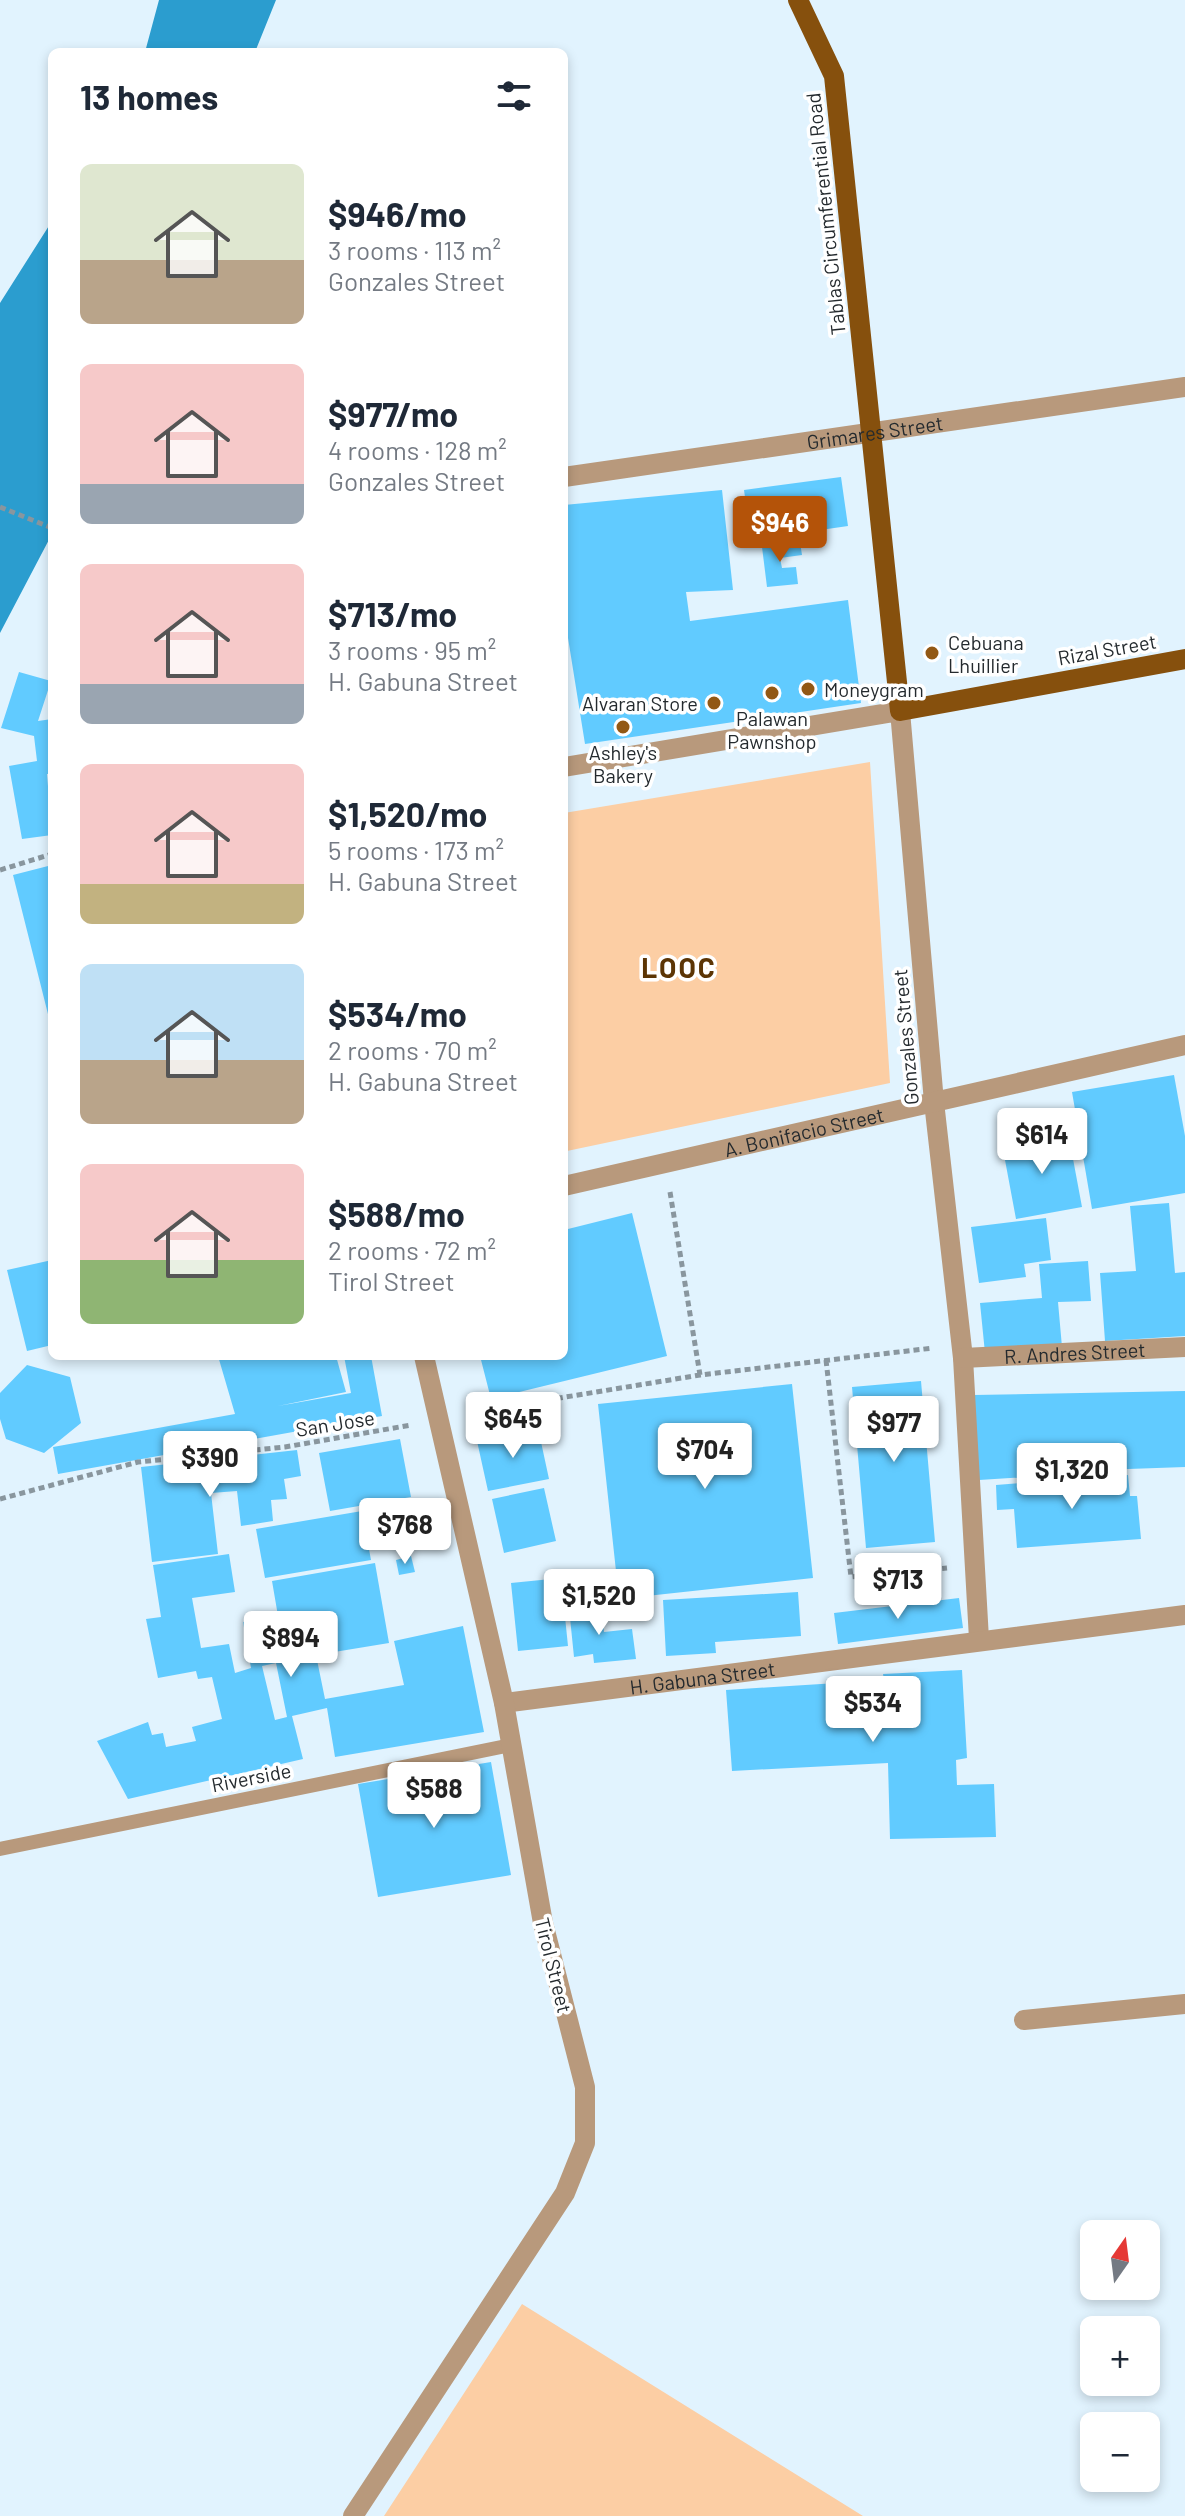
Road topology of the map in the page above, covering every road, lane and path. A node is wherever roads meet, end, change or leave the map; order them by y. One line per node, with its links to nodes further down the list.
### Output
1 (798, 0): 3 (main road, Tablas Circumferential Road)
2 (1185, 387): 3 (street, Grimares Street)
3 (872, 430): 4 (street, Grimares Street); 8 (main road, Gonzales Street)
4 (568, 476)
5 (0, 507): 6 (path)
6 (48, 527)
7 (1185, 659): 8 (main road, Rizal Street)
8 (900, 711): 9 (street, Rizal Street); 13 (street, Gonzales Street)
9 (568, 766)
10 (48, 855): 11 (path)
11 (0, 870)
12 (1185, 1045): 13 (street, A. Bonifacio Street)
13 (934, 1102): 14 (street, A. Bonifacio Street); 17 (street, Gonzales Street)
14 (665, 1163): 15 (street, A. Bonifacio Street); 20 (path)
15 (568, 1185)
16 (1185, 1347): 17 (street, R. Andres Street)
17 (963, 1351): 19 (path, San Jose); 23 (street, Gonzales Street)
18 (425, 1360): 21 (street, Tirol Street)
19 (826, 1360): 20 (path, San Jose); 23 (path)
20 (700, 1375): 21 (path, San Jose)
21 (439, 1417): 22 (path, San Jose); 26 (street, Tirol Street)
22 (0, 1499)
23 (975, 1565): 25 (street, Gonzales Street)
24 (1185, 1615): 25 (street, H. Gabuna Street)
25 (979, 1639): 26 (street, H. Gabuna Street)
26 (504, 1703): 27 (street, Tirol Street)
27 (511, 1745): 28 (lane, Riverside); 31 (street, Tirol Street)
28 (0, 1849)
29 (1185, 2004): 30 (street)
30 (1024, 2020)
31 (353, 2516)

